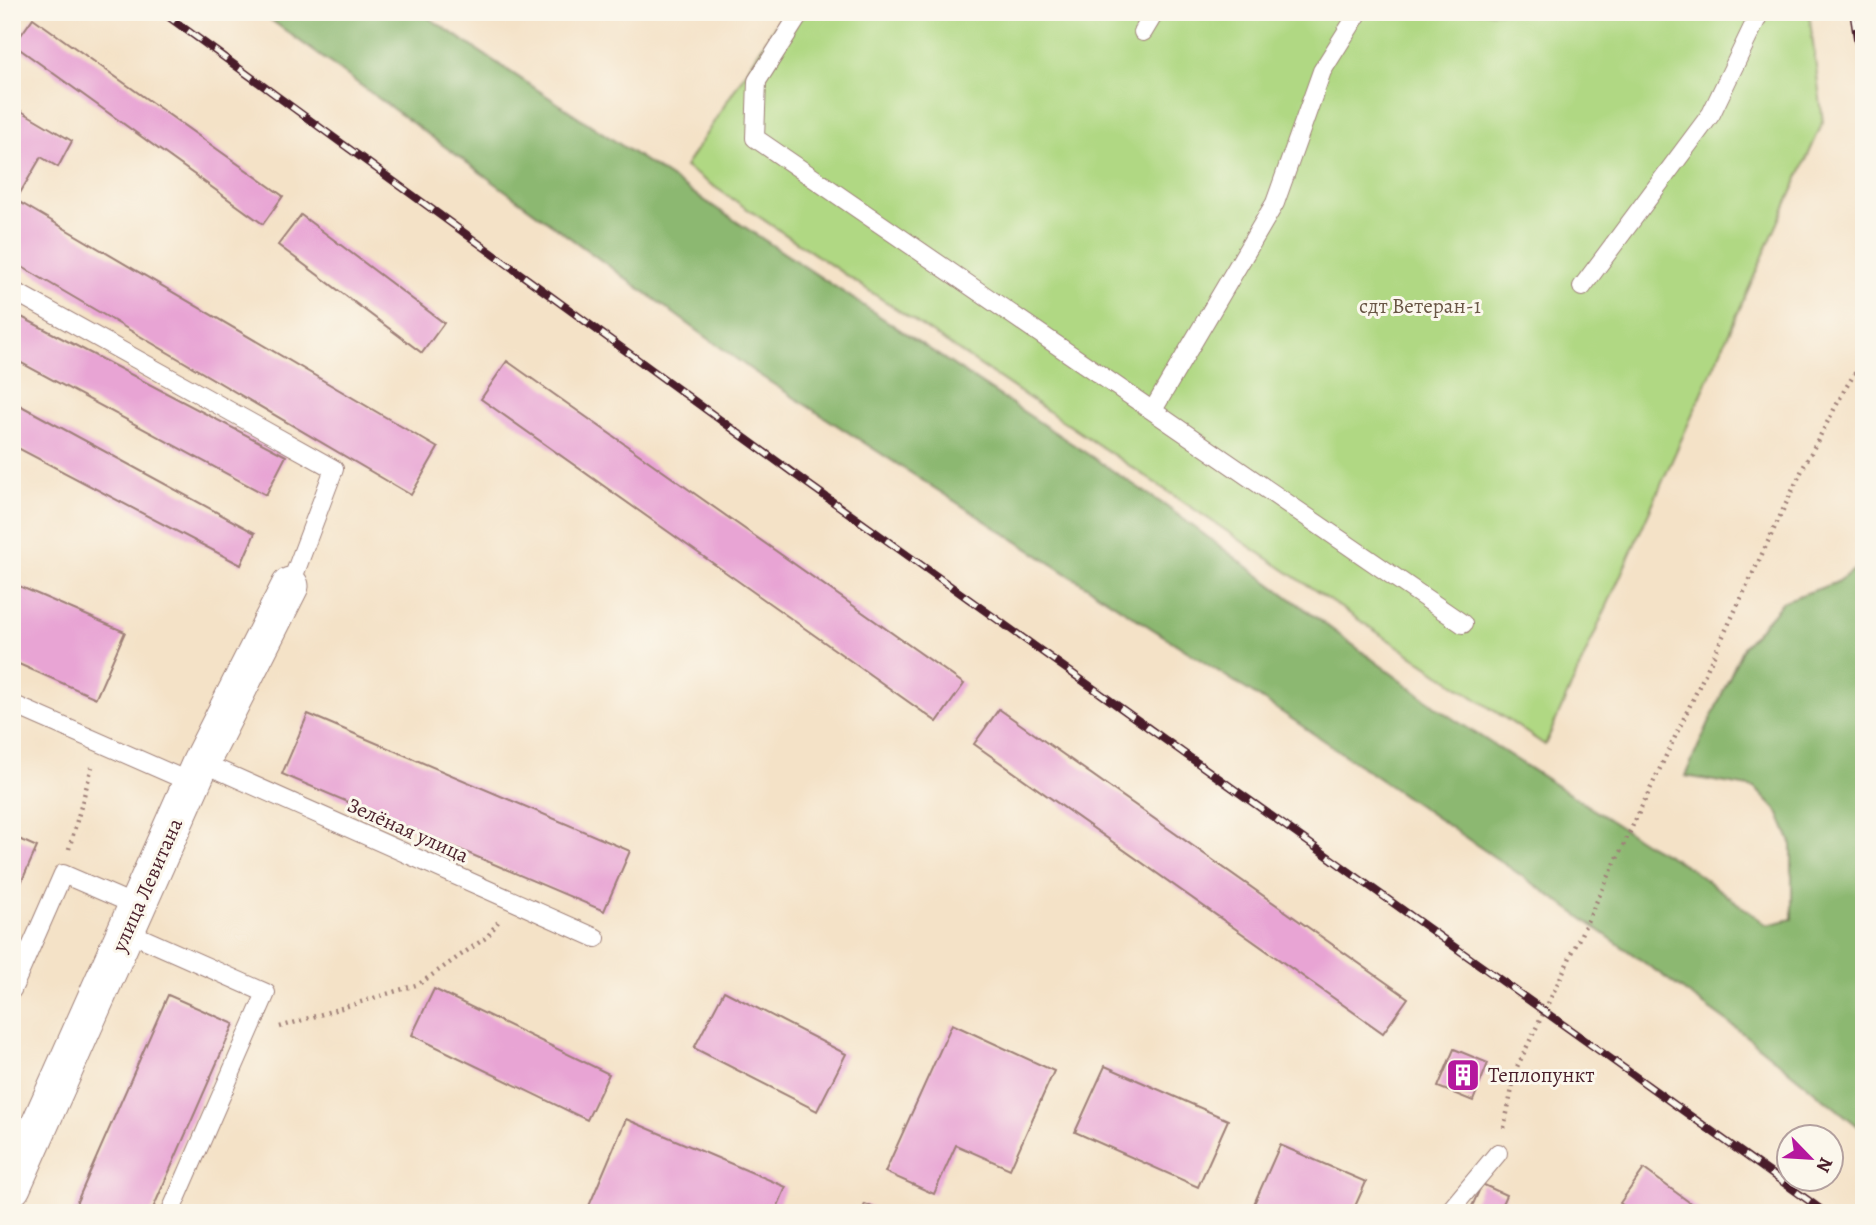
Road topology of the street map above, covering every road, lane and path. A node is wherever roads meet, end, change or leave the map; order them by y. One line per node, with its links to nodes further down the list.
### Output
1 (801, 12): 9 (lane)
2 (1155, 12): 5 (lane)
3 (1359, 12): 9 (lane)
4 (1760, 12): 6 (lane)
5 (1143, 32)
6 (1583, 287)
7 (12, 290): 10 (lane)
8 (1864, 359): 21 (path)
9 (1153, 410): 11 (lane)
10 (290, 586): 14 (street, улица Левитана)
11 (1463, 624)
12 (12, 704): 13 (lane, Зелёная улица)
13 (98, 742): 14 (lane, Зелёная улица); 15 (path)
14 (196, 773): 16 (lane, Зелёная улица); 17 (street, улица Левитана)
15 (63, 874): 17 (lane); 19 (lane)
16 (513, 901): 18 (lane, Зелёная улица); 20 (path)
17 (132, 919): 20 (lane); 22 (street, улица Левитана)
18 (596, 938)
19 (12, 989)
20 (246, 1038): 23 (lane)
21 (1498, 1153): 24 (lane)
22 (12, 1187)
23 (170, 1213)
24 (1448, 1213)

